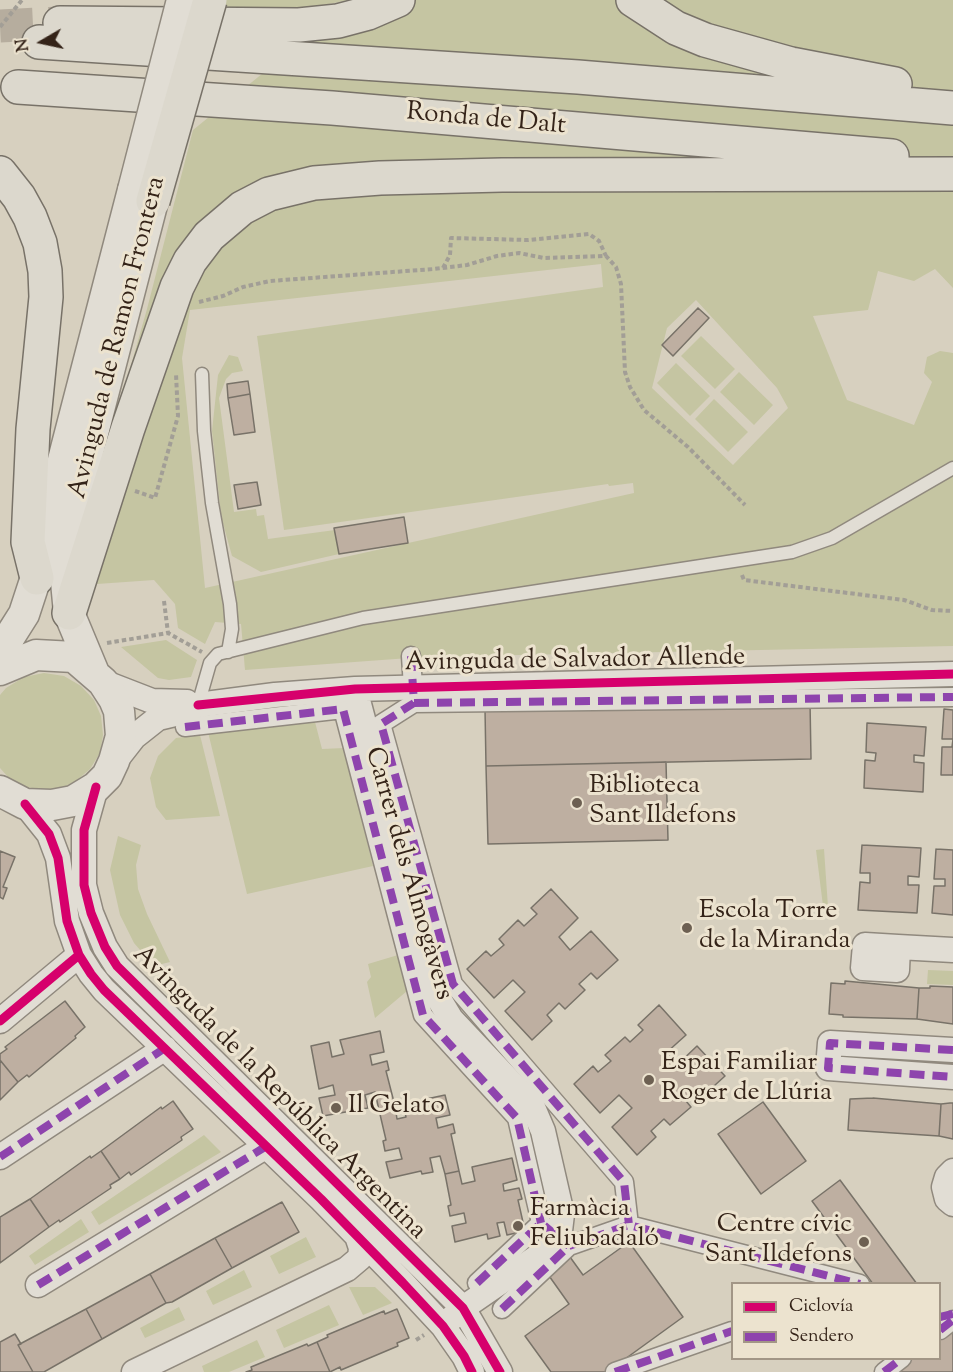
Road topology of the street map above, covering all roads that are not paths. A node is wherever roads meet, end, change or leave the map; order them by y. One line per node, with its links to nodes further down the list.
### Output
1 (182, 0): 12 (street, Avinguda de Ramon Frontera, bridge)
2 (200, 0): 12 (street, Avinguda de Ramon Frontera, bridge)
3 (210, 0): 12 (highway, bridge)
4 (398, 0): 8 (highway, Ronda de Dalt)
5 (633, 0): 7 (highway)
6 (18, 87): 9 (highway, Ronda de Dalt)
7 (953, 94)
8 (953, 108)
9 (953, 162)
10 (0, 173): 15 (highway)
11 (953, 174): 16 (highway)
12 (143, 195): 15 (street, Avinguda de Ramon Frontera); 16 (street, Avinguda de Ramon Frontera)
13 (202, 374): 18 (lane)
14 (953, 468): 18 (lane)
15 (37, 578): 17 (street, Avinguda de Ramon Frontera)
16 (69, 613): 22 (street, Avinguda de Ramon Frontera)
17 (0, 652)
18 (228, 652): 26 (lane)
19 (411, 656): 24 (street)
20 (0, 670): 22 (street)
21 (953, 674): 24 (street, Avinguda de Salvador Allende)
22 (99, 678): 26 (street, Avinguda de Salvador Allende); 28 (street, Avinguda de Ramon Frontera)
23 (355, 689): 24 (street, Avinguda de Salvador Allende); 26 (street, Avinguda de Salvador Allende); 43 (street, Carrer dels Almogàvers)
24 (413, 695): 25 (street); 42 (street)
25 (953, 697)
26 (198, 705): 28 (street, Avinguda de Salvador Allende)
27 (185, 727): 43 (street)
28 (114, 761): 29 (street)
29 (96, 787): 30 (street); 48 (street, Avinguda de la República Argentina)
30 (9, 797): 33 (street, Avinguda de la República Argentina)
31 (898, 947): 32 (street)
32 (953, 950)
33 (79, 956): 34 (street); 35 (street, Avinguda de la República Argentina)
34 (0, 1021)
35 (165, 1048): 38 (street, Avinguda de la República Argentina); 39 (street)
36 (953, 1050): 37 (street)
37 (953, 1077)
38 (265, 1147): 44 (street, Avinguda de la República Argentina); 47 (street)
39 (0, 1157)
40 (953, 1171): 41 (street)
41 (953, 1204)
42 (629, 1225): 43 (street); 46 (street)
43 (555, 1235): 45 (street); 48 (street); 49 (street)
44 (357, 1236): 50 (street, Avinguda de la República Argentina); 53 (street)
45 (477, 1282)
46 (852, 1282)
47 (38, 1286)
48 (463, 1308): 50 (street); 55 (street, Avinguda de la República Argentina)
49 (502, 1309)
50 (443, 1326): 54 (street, Avinguda de la República Argentina)
51 (731, 1331): 56 (street)
52 (901, 1360): 57 (street)
53 (134, 1372)
54 (472, 1372)
55 (500, 1372)
56 (615, 1372)
57 (884, 1372)

